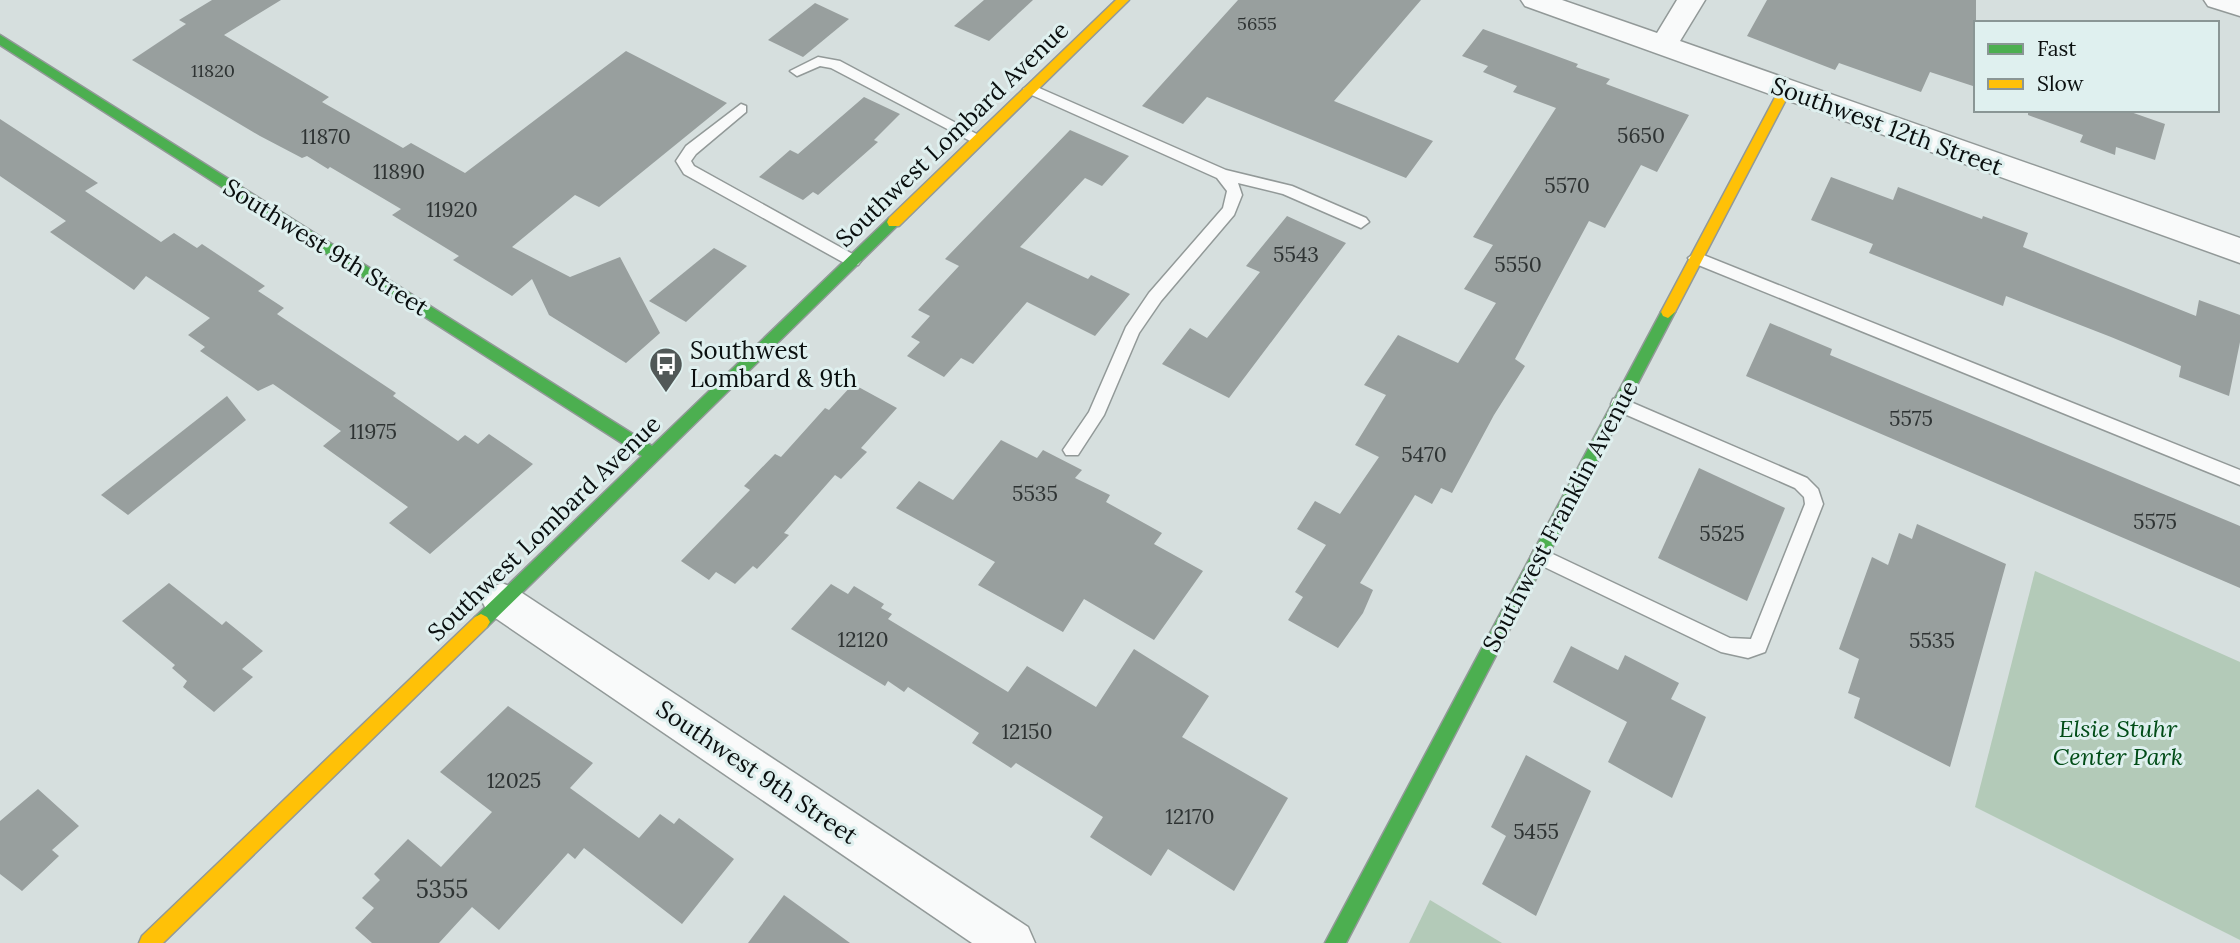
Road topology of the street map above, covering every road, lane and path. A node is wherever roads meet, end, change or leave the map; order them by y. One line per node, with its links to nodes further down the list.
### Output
1 (1123, 0): 9 (street, Southwest Lombard Avenue)
2 (1535, 0): 7 (street, Southwest 12th Street)
3 (1690, 0): 7 (street)
4 (2218, 0): 5 (street)
5 (2240, 7)
6 (0, 40): 20 (street, Southwest 9th Street)
7 (1663, 46): 10 (street, Southwest 12th Street)
8 (797, 71): 12 (lane)
9 (1030, 89): 12 (street, Southwest Lombard Avenue); 13 (lane)
10 (1785, 90): 15 (street, Southwest 12th Street); 16 (street, Southwest Franklin Avenue)
11 (741, 109): 17 (lane)
12 (979, 139): 17 (street, Southwest Lombard Avenue)
13 (1222, 174): 14 (lane); 19 (lane)
14 (1361, 222)
15 (2240, 251)
16 (1696, 258): 18 (street, Southwest Franklin Avenue); 21 (lane)
17 (853, 261): 20 (street, Southwest Lombard Avenue)
18 (1619, 404): 22 (street, Southwest Franklin Avenue); 22 (lane)
19 (1072, 450)
20 (653, 455): 23 (street, Southwest Lombard Avenue)
21 (2240, 478)
22 (1539, 556): 26 (street, Southwest Franklin Avenue)
23 (502, 601): 24 (street, Southwest Lombard Avenue); 25 (street, Southwest 9th Street)
24 (149, 943)
25 (1012, 943)
26 (1335, 943)

